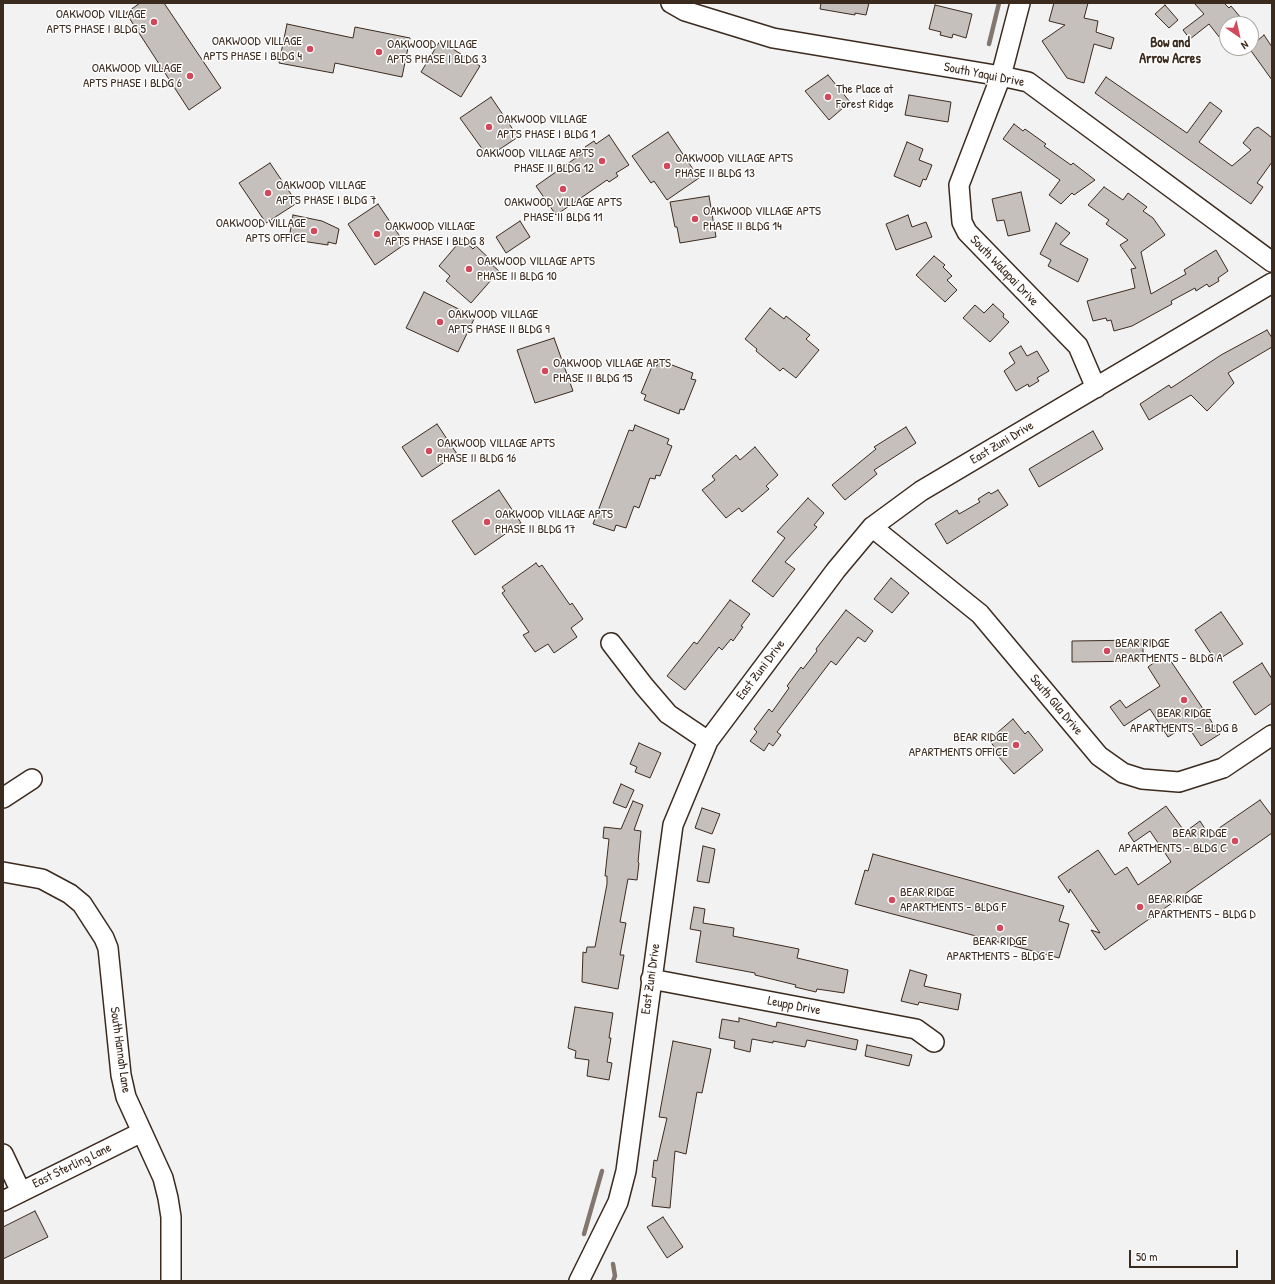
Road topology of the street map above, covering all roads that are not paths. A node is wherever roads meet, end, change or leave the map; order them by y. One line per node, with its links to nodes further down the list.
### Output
1 (671, 3): 3 (street, South Yaqui Drive)
2 (1020, 3): 3 (street, South Walapai Drive)
3 (1001, 76): 4 (street, South Yaqui Drive); 6 (street, South Walapai Drive)
4 (1272, 262)
5 (1272, 283): 6 (street, East Zuni Drive)
6 (1096, 388): 7 (street, East Zuni Drive)
7 (872, 527): 9 (street, South Gila Drive); 10 (street, East Zuni Drive)
8 (611, 643): 10 (street)
9 (1272, 735)
10 (708, 741): 14 (street, East Zuni Drive)
11 (32, 779): 12 (street)
12 (5, 791)
13 (3, 872): 16 (street, South Hannah Lane)
14 (651, 979): 15 (street, Leupp Drive); 21 (street, East Zuni Drive)
15 (934, 1042)
16 (142, 1132): 18 (street, East Sterling Lane); 20 (street, South Hannah Lane)
17 (3, 1154): 18 (street)
18 (21, 1192): 19 (street, East Sterling Lane)
19 (3, 1200)
20 (171, 1281)
21 (579, 1281)

